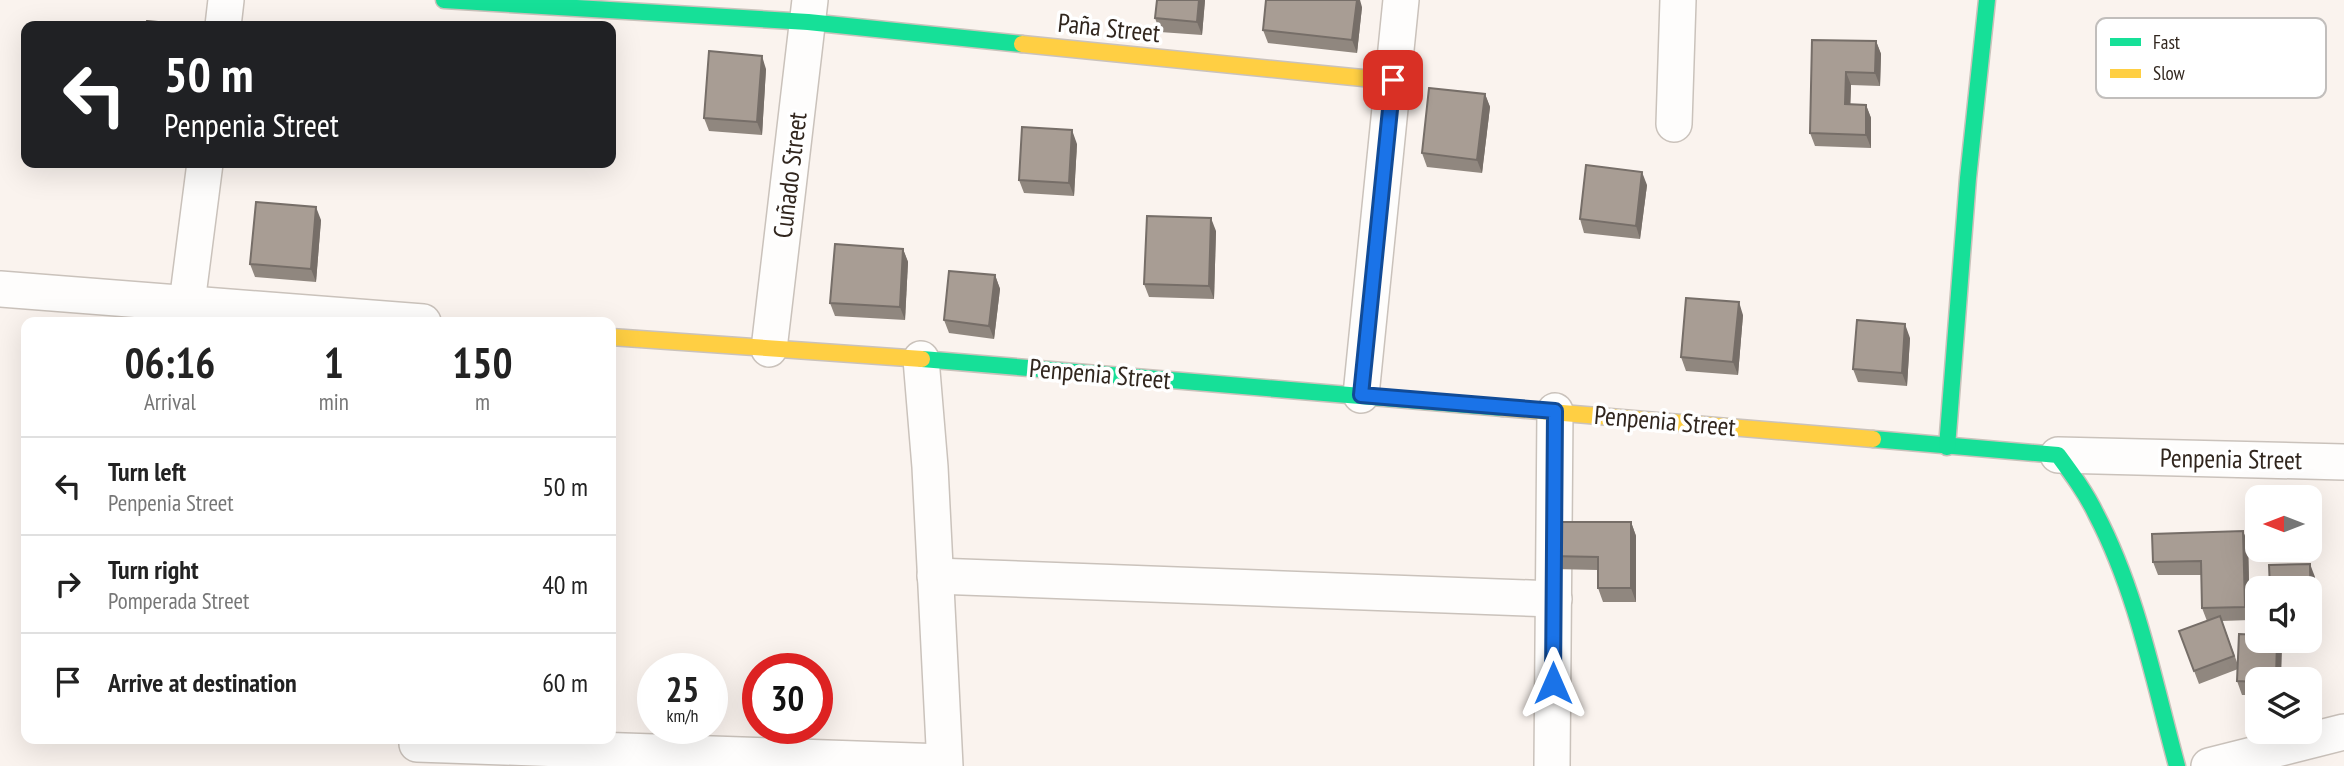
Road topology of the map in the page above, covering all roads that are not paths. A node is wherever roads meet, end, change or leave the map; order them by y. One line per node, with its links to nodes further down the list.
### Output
1 (226, 0): 7 (street)
2 (444, 0): 6 (street, Paña Street)
3 (1401, 0): 8 (street)
4 (1678, 0): 9 (street)
5 (1987, 0): 19 (street)
6 (809, 11): 8 (street, Paña Street); 15 (street, Cuñado Street)
7 (224, 21)
8 (1393, 80): 17 (street)
9 (1674, 124)
10 (204, 168): 12 (street)
11 (0, 289): 12 (street)
12 (187, 303): 13 (street)
13 (362, 317)
14 (616, 337): 15 (street, Penpenia Street)
15 (769, 349): 16 (street, Penpenia Street)
16 (921, 359): 17 (street, Penpenia Street); 22 (street)
17 (1361, 395): 18 (street, Penpenia Street)
18 (1555, 411): 19 (street, Penpenia Street); 23 (street)
19 (1947, 447): 20 (street, Penpenia Street)
20 (2058, 455): 21 (street, Penpenia Street); 28 (street)
21 (2344, 462)
22 (935, 576): 23 (street); 26 (street)
23 (1554, 599): 27 (street)
24 (2344, 732): 29 (street)
25 (416, 744): 26 (street)
26 (944, 764)
27 (1552, 766)
28 (2177, 766)
29 (2209, 766)

